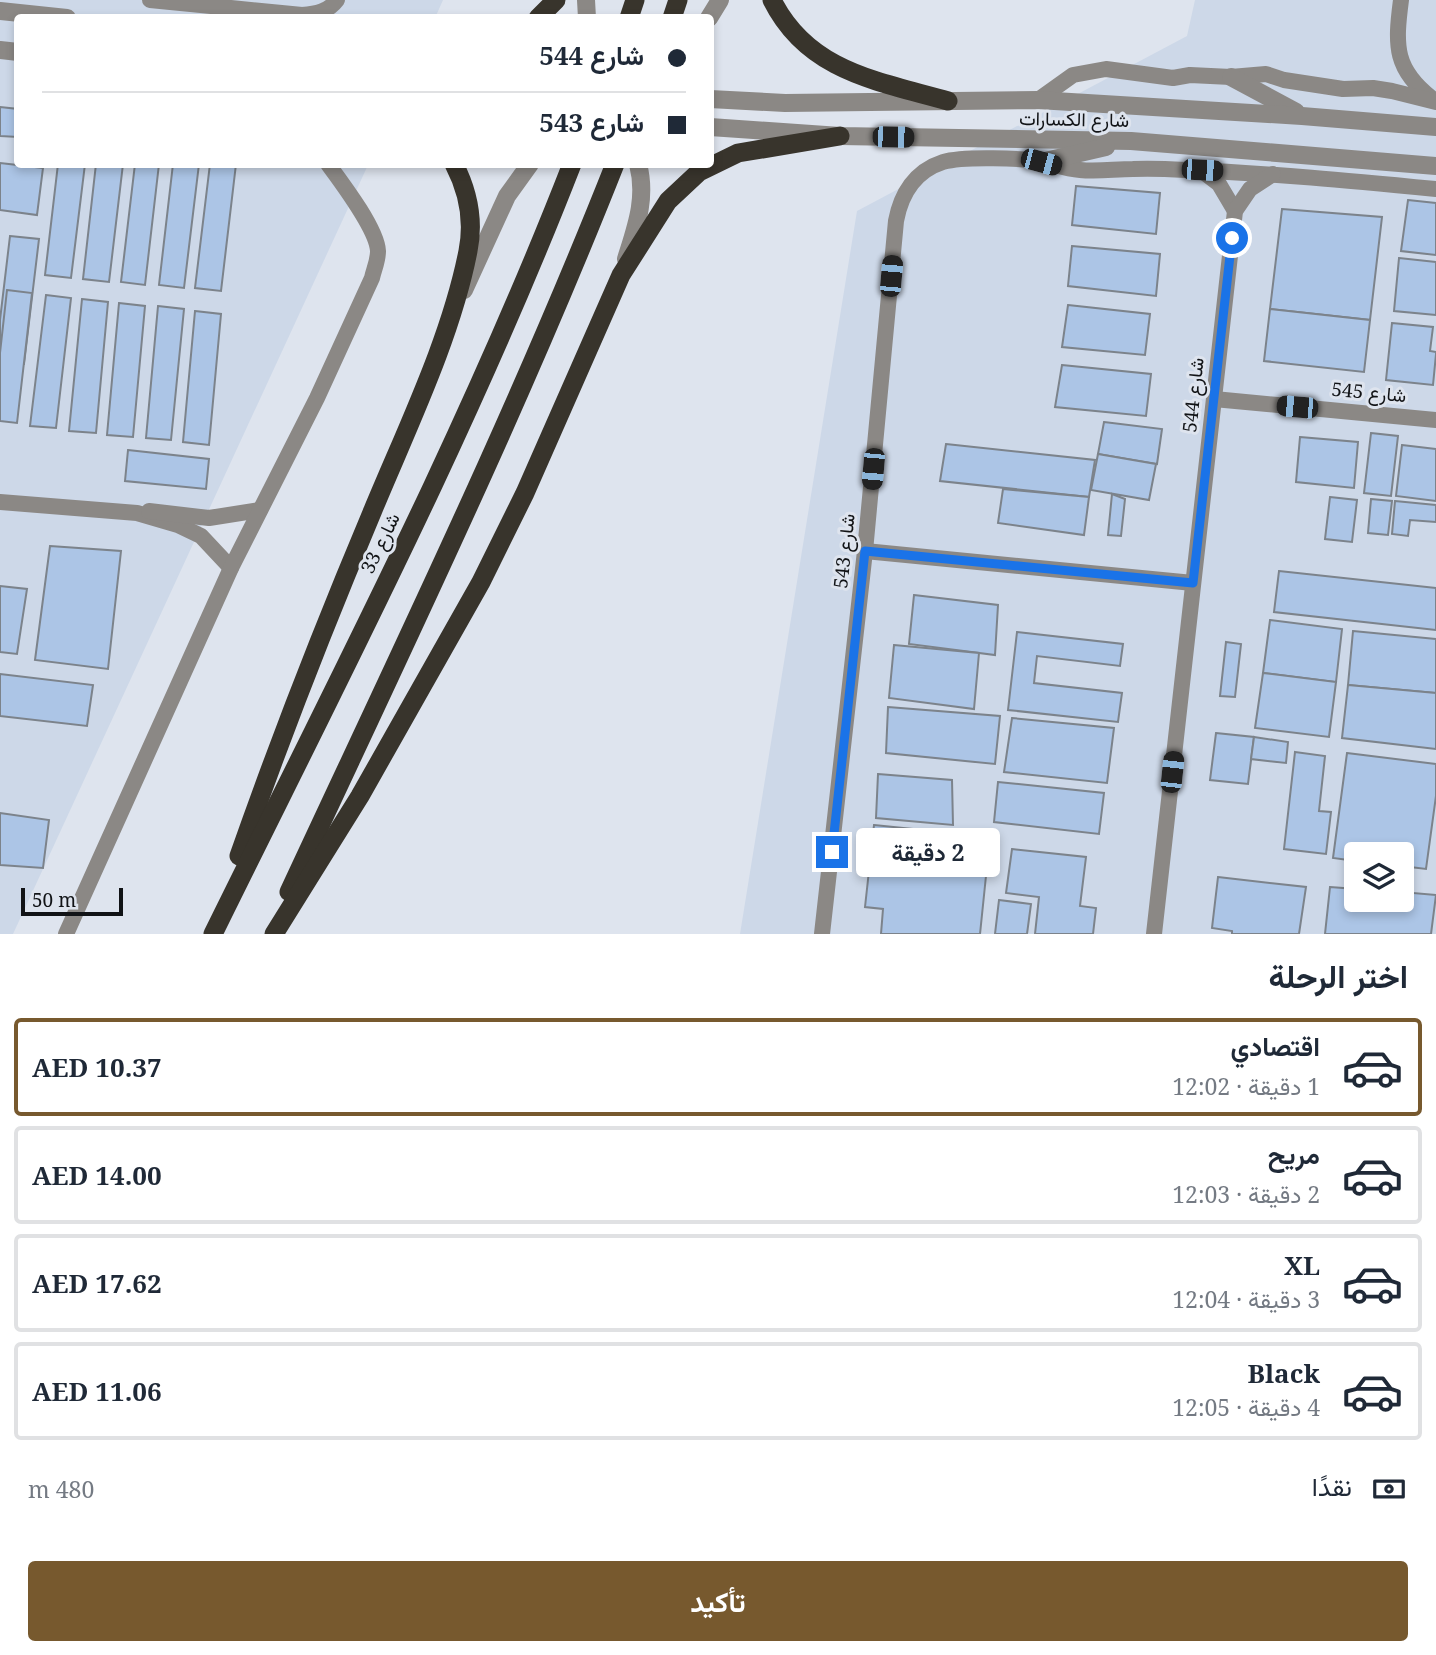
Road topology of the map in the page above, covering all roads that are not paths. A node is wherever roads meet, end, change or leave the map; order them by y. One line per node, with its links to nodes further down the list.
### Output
1 (158, 0): 8 (street)
2 (556, 0): 10 (highway)
3 (772, 0): 14 (highway)
4 (1401, 0): 15 (street)
5 (335, 3): 9 (street)
6 (0, 11): 7 (street)
7 (29, 14)
8 (284, 14)
9 (318, 14)
10 (542, 14)
11 (1231, 77): 13 (street, شارع الكسارات); 15 (street, شارع الكسارات); 16 (street)
12 (714, 99): 14 (street, شارع الكسارات)
13 (1038, 100): 14 (street, شارع الكسارات); 16 (street, شارع الكسارات)
14 (948, 101)
15 (1436, 102)
16 (1303, 116): 18 (street, شارع الكسارات)
17 (714, 127): 19 (street, شارع الكسارات)
18 (1436, 127)
19 (840, 136): 20 (street, شارع الكسارات); 22 (highway)
20 (1131, 141): 21 (street); 23 (street, شارع الكسارات)
21 (1041, 162): 31 (street); 42 (street, شارع 543)
22 (714, 165)
23 (1436, 166)
24 (331, 168): 40 (street)
25 (456, 168): 36 (highway)
26 (527, 168): 36 (street)
27 (570, 168): 46 (highway, شارع 33)
28 (613, 168): 47 (highway)
29 (639, 168): 35 (street)
30 (707, 168): 35 (highway)
31 (1202, 170): 32 (street); 34 (street)
32 (1273, 174): 33 (street); 34 (street)
33 (1436, 189)
34 (1235, 212): 37 (street, شارع 544)
35 (621, 275): 47 (highway)
36 (450, 318): 46 (highway)
37 (1214, 399): 38 (street, شارع 545); 44 (street, شارع 544)
38 (1436, 419)
39 (0, 502): 41 (street)
40 (260, 510): 41 (street); 43 (street)
41 (136, 513): 43 (street)
42 (865, 551): 44 (street); 48 (street, شارع 543)
43 (231, 568): 45 (street)
44 (1193, 583): 49 (street, شارع 544)
45 (66, 934)
46 (212, 934)
47 (272, 934)
48 (822, 934)
49 (1154, 934)

